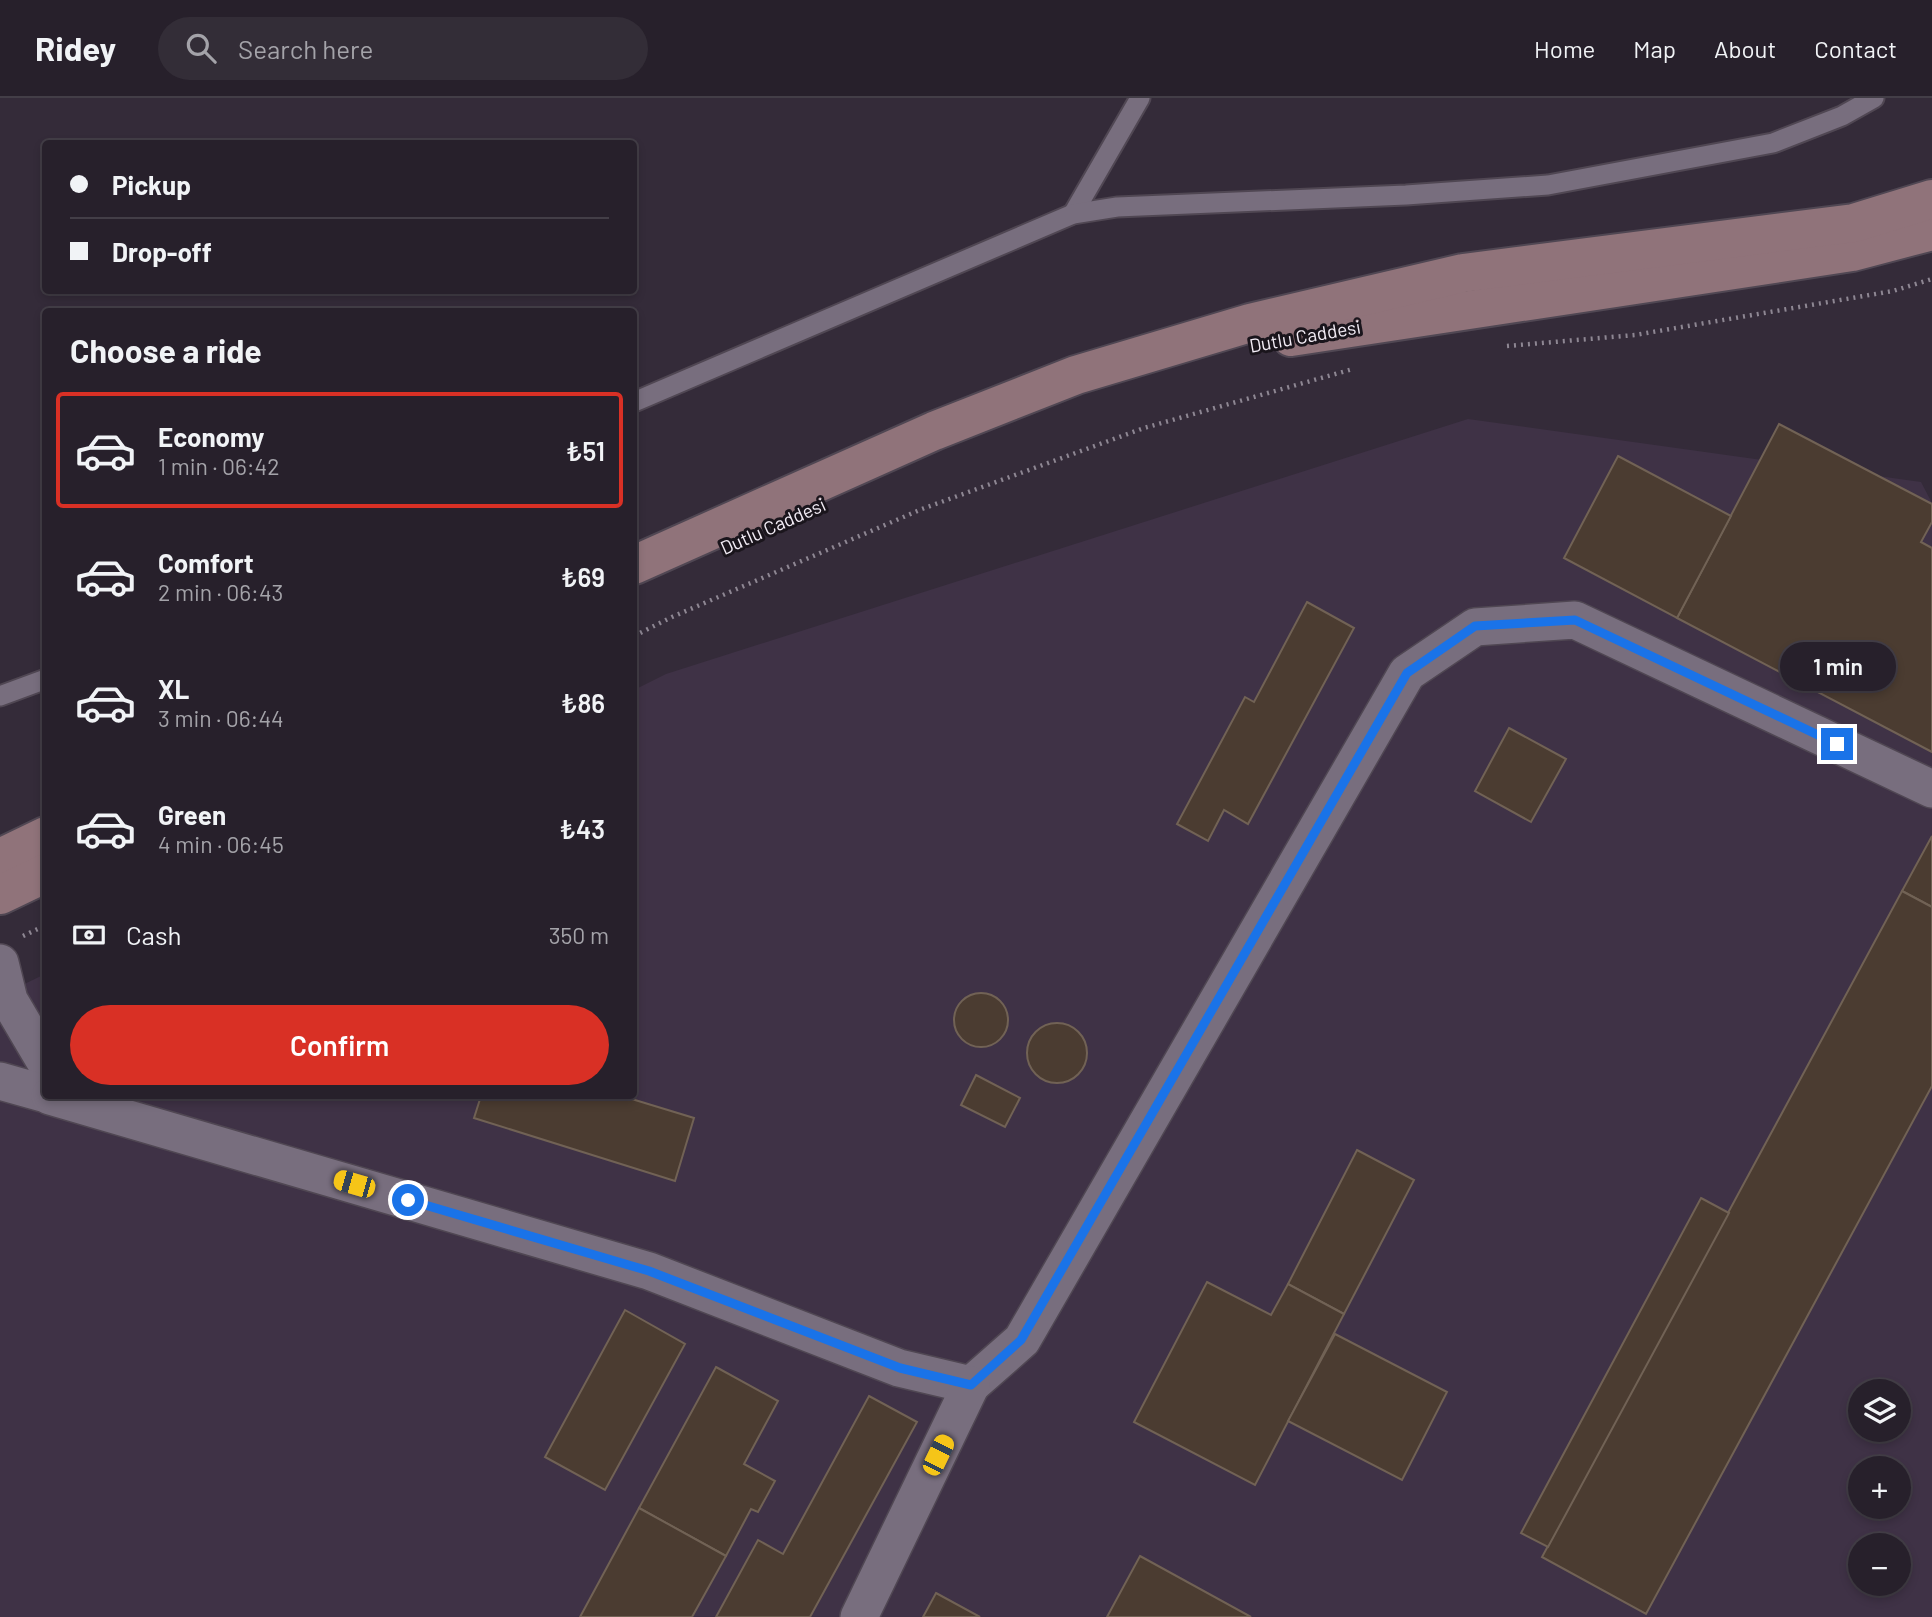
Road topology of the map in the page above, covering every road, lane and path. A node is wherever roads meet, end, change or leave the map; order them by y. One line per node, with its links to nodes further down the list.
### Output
1 (1140, 98): 4 (lane)
2 (1874, 98): 4 (lane)
3 (1932, 199): 10 (main road, Dutlu Caddesi)
4 (1073, 214): 9 (lane)
5 (1932, 231): 11 (main road, Dutlu Caddesi)
6 (1932, 279): 7 (path)
7 (1500, 346)
8 (1353, 369): 12 (path)
9 (637, 401)
10 (637, 564)
11 (637, 587)
12 (637, 634)
13 (42, 680): 14 (lane)
14 (0, 696)
15 (1932, 789): 25 (street)
16 (42, 838): 17 (main road)
17 (0, 858)
18 (42, 875): 19 (main road)
19 (0, 895)
20 (0, 963): 21 (street)
21 (42, 1056)
22 (0, 1081): 23 (street)
23 (42, 1092)
24 (67, 1099): 25 (street)
25 (971, 1385): 26 (street)
26 (859, 1617)

